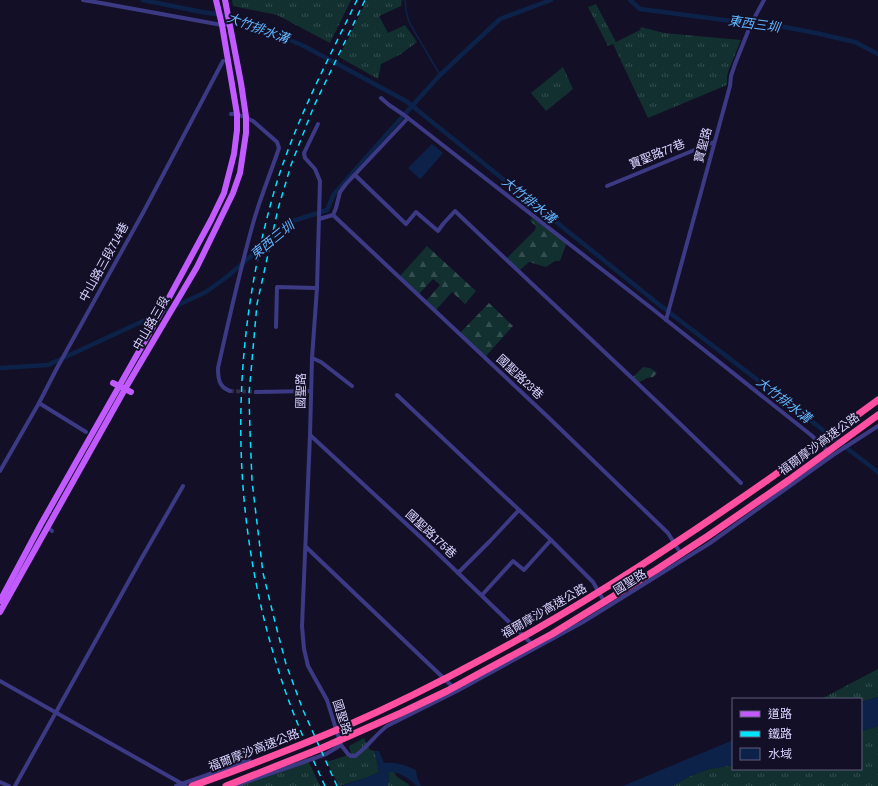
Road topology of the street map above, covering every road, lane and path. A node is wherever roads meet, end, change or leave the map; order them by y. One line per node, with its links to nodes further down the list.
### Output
1 (83, 0): 6 (street)
2 (216, 0): 6 (main road, 中山路三段)
3 (225, 0): 5 (main road, 中山路三段)
4 (764, 0): 13 (street, 寶聖路)
5 (229, 23): 6 (street); 10 (main road, 中山路三段)
6 (222, 25): 9 (main road, 中山路三段)
7 (223, 61): 31 (street, 中山路三段714巷)
8 (381, 98): 11 (street)
9 (234, 114): 10 (street); 18 (main road, 中山路三段)
10 (246, 118): 19 (main road, 中山路三段); 26 (street)
11 (408, 118): 14 (street); 21 (street)
12 (318, 124): 17 (street, 國聖路)
13 (714, 142): 15 (street, 寶聖路77巷); 21 (street, 寶聖路)
14 (355, 175): 16 (street); 38 (street)
15 (607, 186)
16 (333, 215): 17 (street); 43 (street, 國聖路23巷)
17 (319, 219): 20 (street, 國聖路)
18 (186, 261): 19 (main road); 25 (main road, 中山路三段)
19 (198, 268): 25 (main road, 中山路三段)
20 (317, 288): 22 (street); 23 (street, 國聖路)
21 (666, 320): 36 (street)
22 (276, 327)
23 (312, 358): 24 (street); 27 (street, 國聖路)
24 (352, 386)
25 (122, 387): 46 (main road, 中山路三段); 48 (main road, 中山路三段)
26 (230, 391)
27 (311, 391): 28 (street); 35 (street, 國聖路)
28 (256, 392)
29 (396, 395): 40 (street)
30 (878, 400): 60 (highway, 福爾摩沙高速公路, bridge)
31 (39, 403): 34 (street); 37 (street, 中山路三段714巷)
32 (878, 415): 61 (highway, 福爾摩沙高速公路, bridge)
33 (878, 426): 36 (street, 國聖路)
34 (86, 432)
35 (310, 435): 42 (street, 國聖路); 44 (street, 國聖路175巷)
36 (833, 455): 43 (street, 國聖路)
37 (0, 471)
38 (741, 483)
39 (183, 486): 52 (street)
40 (519, 510): 41 (street); 44 (street)
41 (551, 540): 45 (street); 47 (street)
42 (306, 547): 51 (street); 53 (street, 國聖路)
43 (684, 560): 47 (street, 國聖路)
44 (458, 574): 45 (street, 國聖路175巷)
45 (482, 596): 49 (street, 國聖路175巷)
46 (0, 600)
47 (608, 607): 49 (street, 國聖路)
48 (0, 612)
49 (536, 648): 51 (street, 國聖路)
50 (0, 681): 52 (street)
51 (457, 691): 53 (street, 國聖路)
52 (56, 713): 56 (street); 58 (street)
53 (341, 745): 62 (street)
54 (249, 760): 56 (street)
55 (0, 782): 57 (street)
56 (184, 785): 59 (street)
57 (9, 786)
58 (15, 786)
59 (176, 786)
60 (192, 786)
61 (226, 786)
62 (234, 786)

